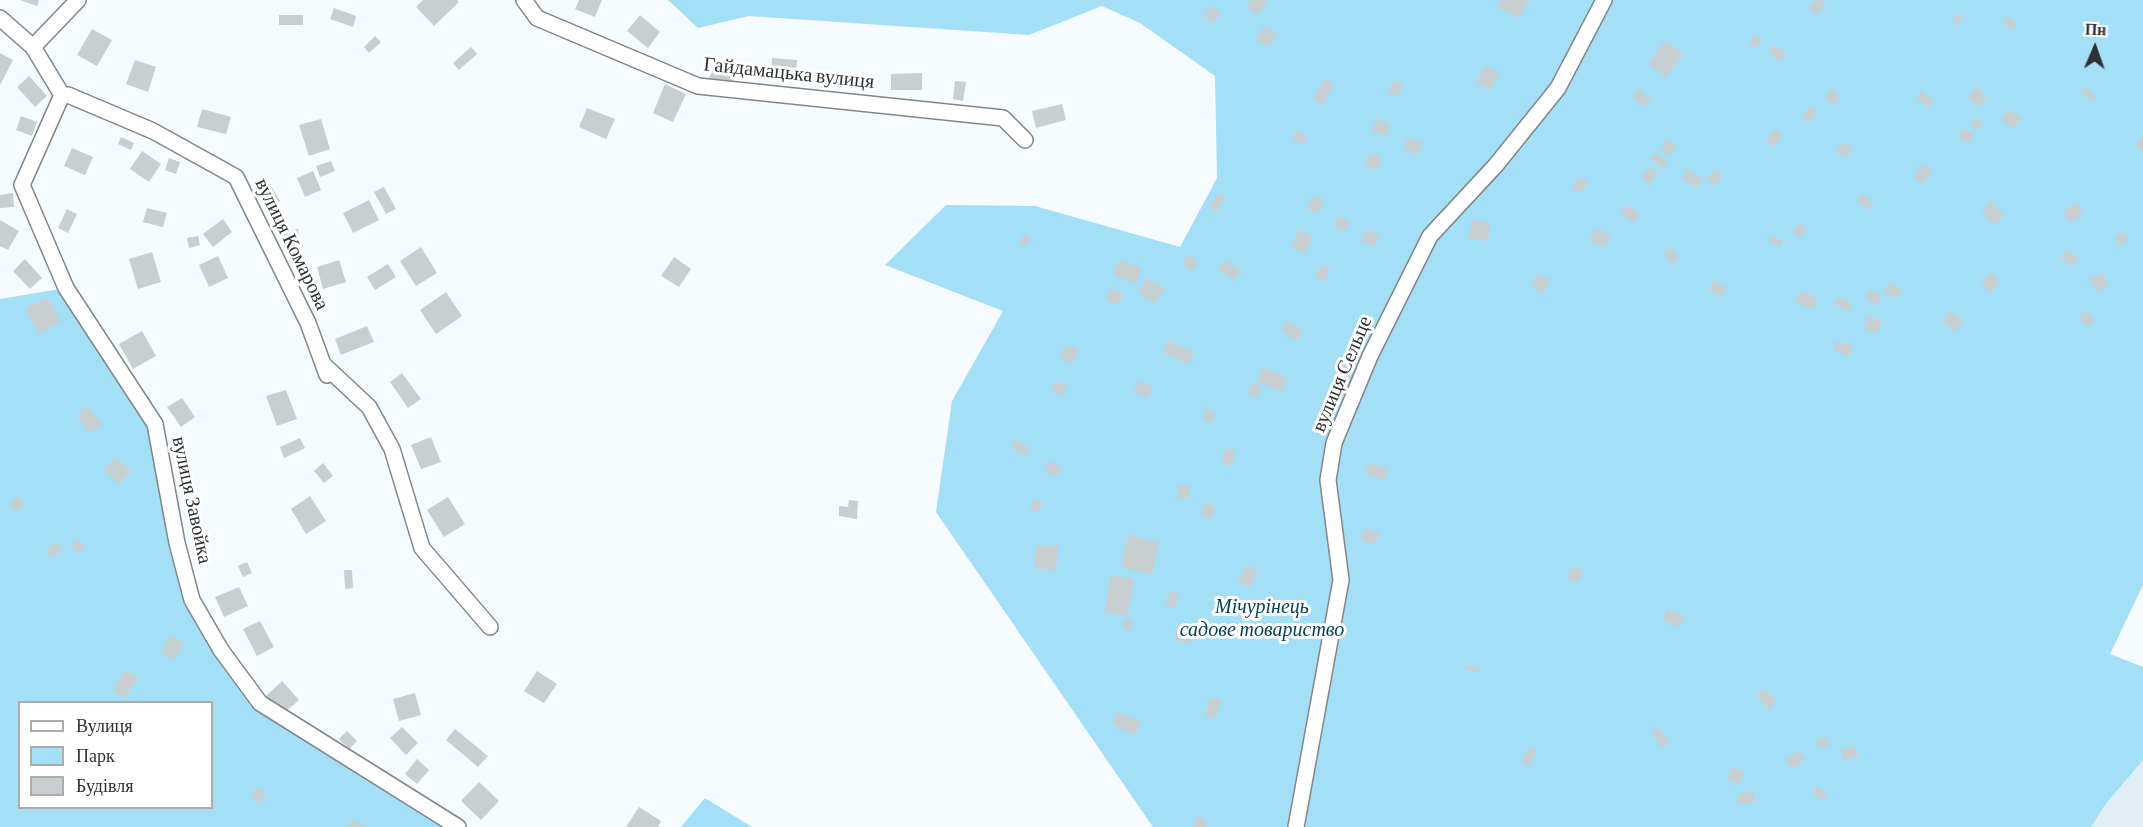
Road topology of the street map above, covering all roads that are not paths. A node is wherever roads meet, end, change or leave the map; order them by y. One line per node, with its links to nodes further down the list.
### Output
1 (78, 0): 5 (street)
2 (524, 0): 7 (street, Гайдамацька вулиця)
3 (1604, 0): 10 (street, вулиця Сельце)
4 (0, 18): 5 (street)
5 (33, 46): 6 (street)
6 (62, 95): 8 (street, вулиця Комарова); 9 (street, вулиця Завойка)
7 (1025, 141)
8 (490, 627)
9 (458, 827)
10 (1296, 827)

